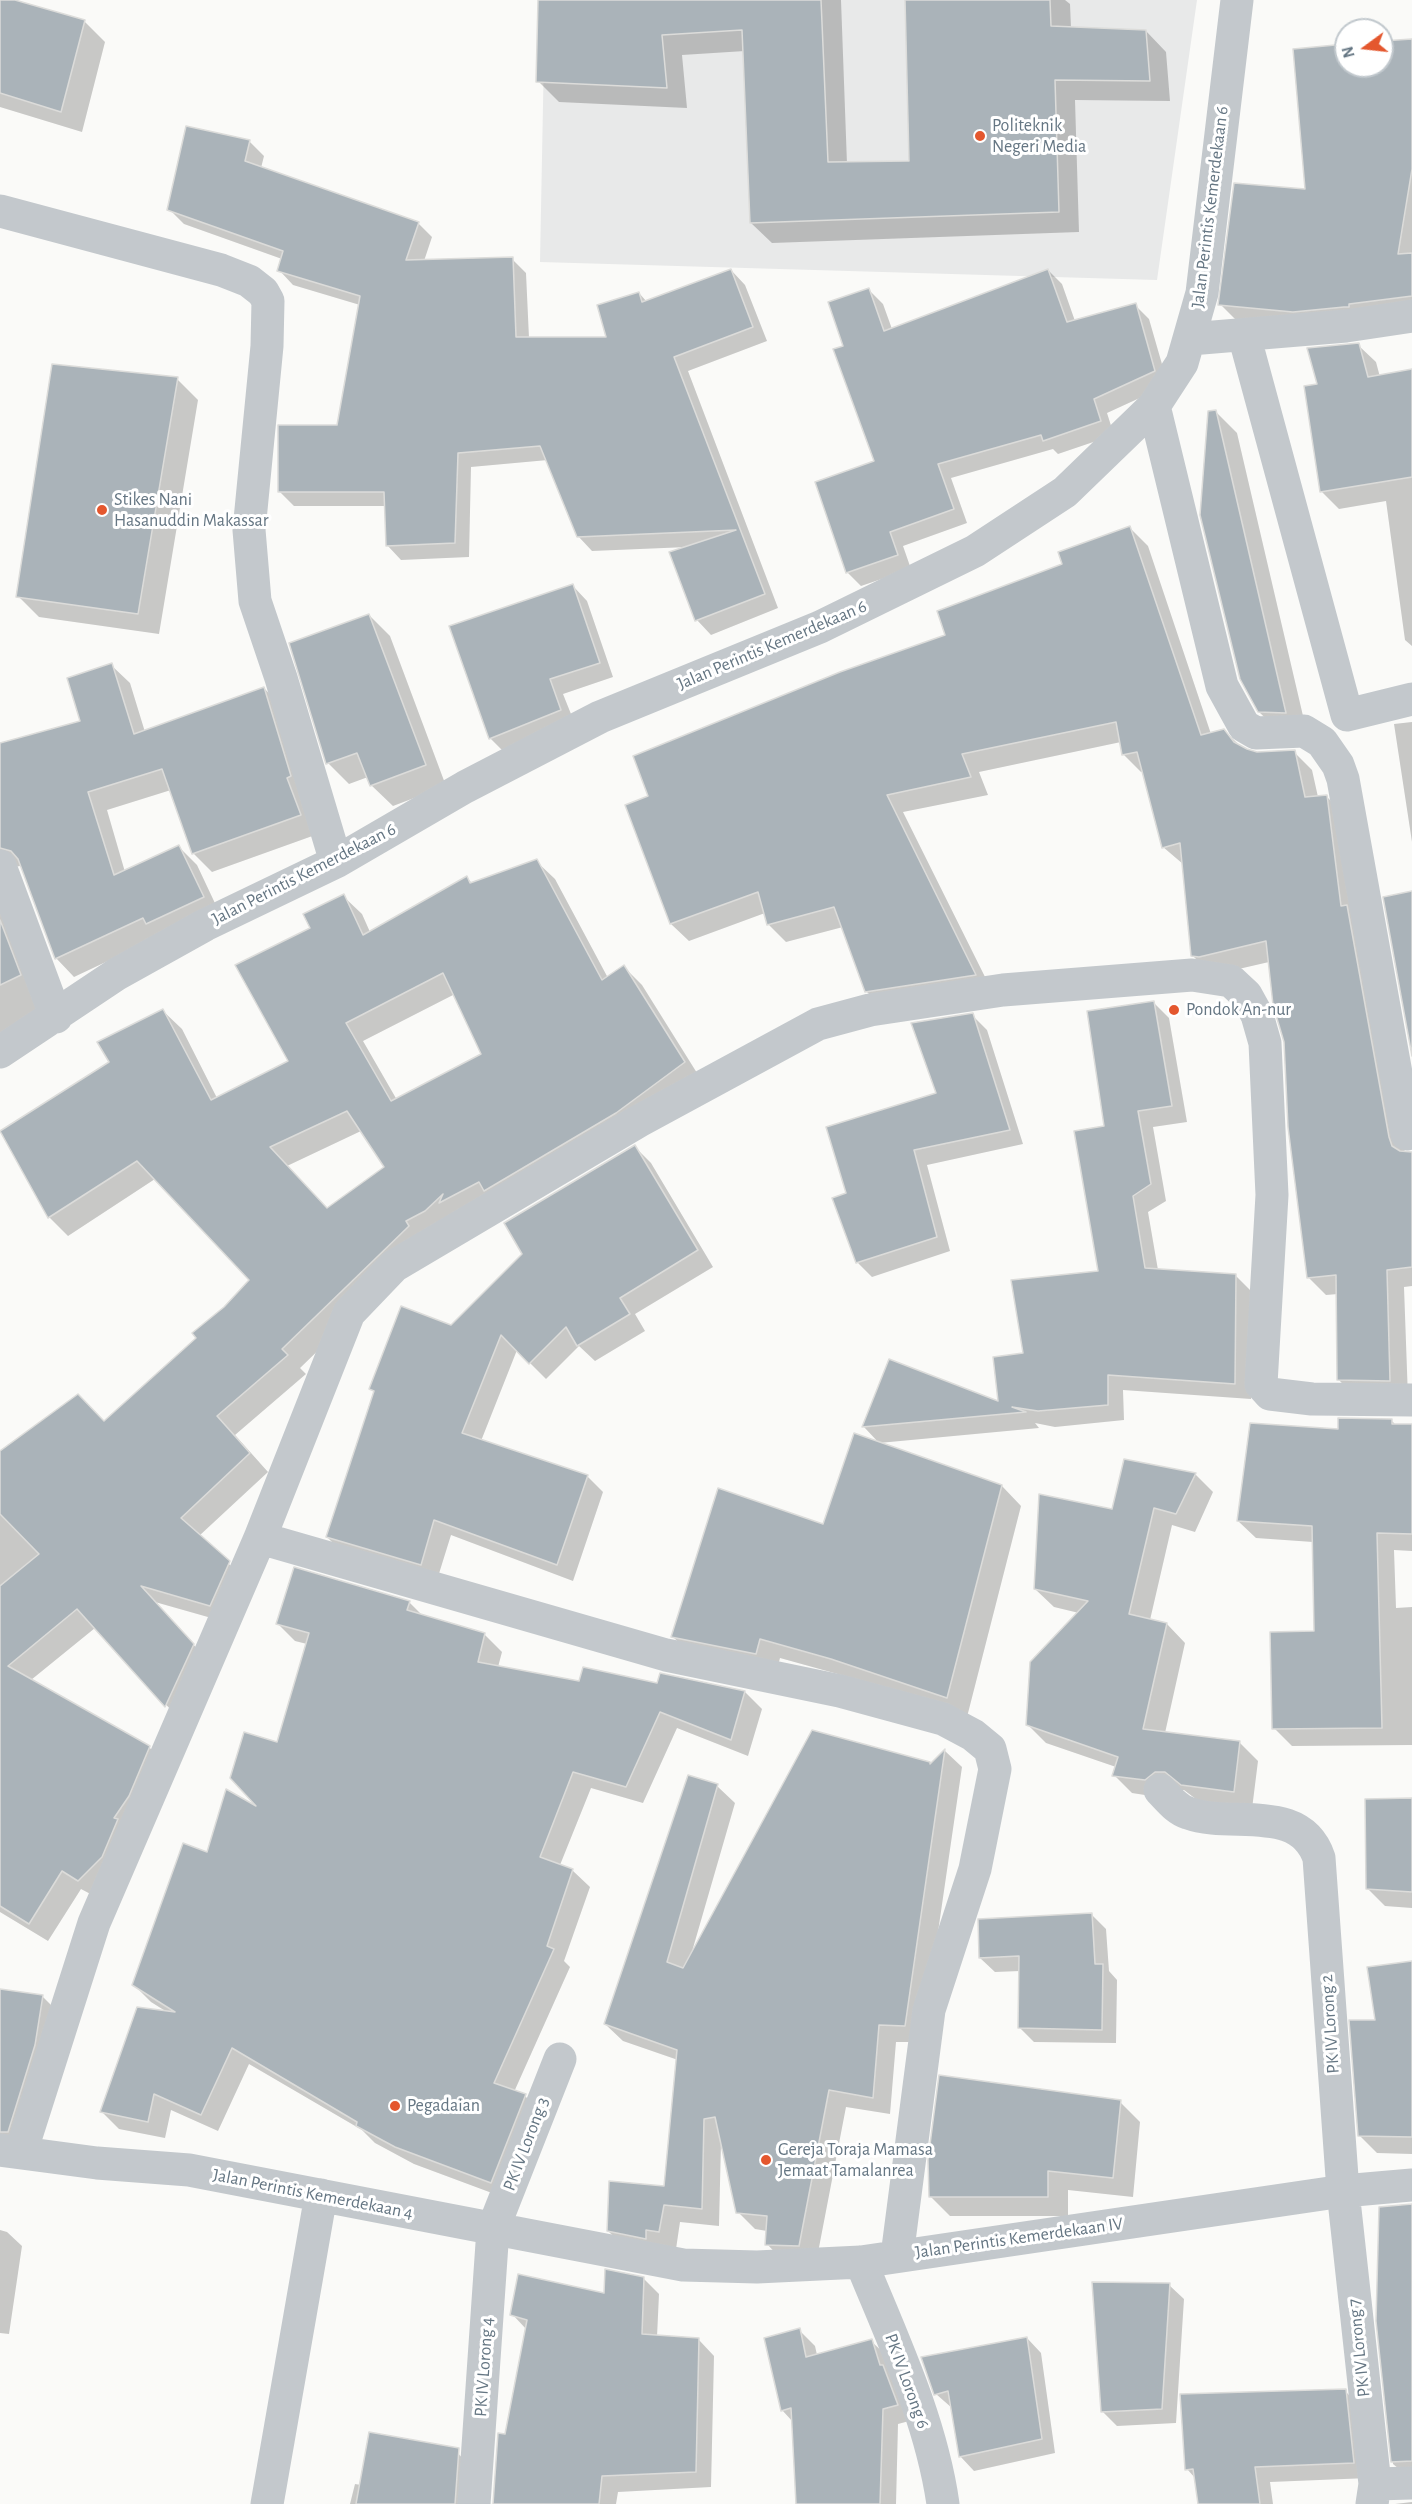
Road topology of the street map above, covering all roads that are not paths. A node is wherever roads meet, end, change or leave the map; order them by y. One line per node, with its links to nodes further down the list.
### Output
1 (1237, 0): 5 (street, Jalan Perintis Kemerdekaan 6)
2 (0, 211): 8 (street)
3 (1412, 316): 4 (street)
4 (1244, 335): 5 (street); 7 (street)
5 (1190, 339): 6 (street, Jalan Perintis Kemerdekaan 6)
6 (1154, 406): 8 (street, Jalan Perintis Kemerdekaan 6); 12 (street)
7 (1412, 699)
8 (336, 862): 10 (street, Jalan Perintis Kemerdekaan 6)
9 (0, 866): 10 (street)
10 (56, 1017): 11 (street, Jalan Perintis Kemerdekaan 6)
11 (0, 1052)
12 (1407, 1134)
13 (1412, 1400): 14 (street)
14 (260, 1538): 17 (street); 23 (street)
15 (1160, 1790): 19 (street, PK IV Lorong 2)
16 (560, 2059): 21 (street, PK IV Lorong 3)
17 (11, 2151): 20 (street, Jalan Perintis Kemerdekaan 4)
18 (1412, 2185): 19 (street, Jalan Perintis Kemerdekaan IV)
19 (1343, 2191): 23 (street, Jalan Perintis Kemerdekaan IV); 26 (street, PK IV Lorong 7)
20 (321, 2195): 21 (street, Jalan Perintis Kemerdekaan 4); 27 (street)
21 (493, 2229): 22 (street, Jalan Perintis Kemerdekaan 4); 28 (street, PK IV Lorong 4)
22 (625, 2253): 24 (street, Jalan Perintis Kemerdekaan IV)
23 (897, 2256): 24 (street, Jalan Perintis Kemerdekaan IV)
24 (861, 2262): 29 (street, PK IV Lorong 6)
25 (1412, 2483): 26 (street)
26 (1373, 2494)
27 (267, 2504)
28 (474, 2504)
29 (943, 2504)

